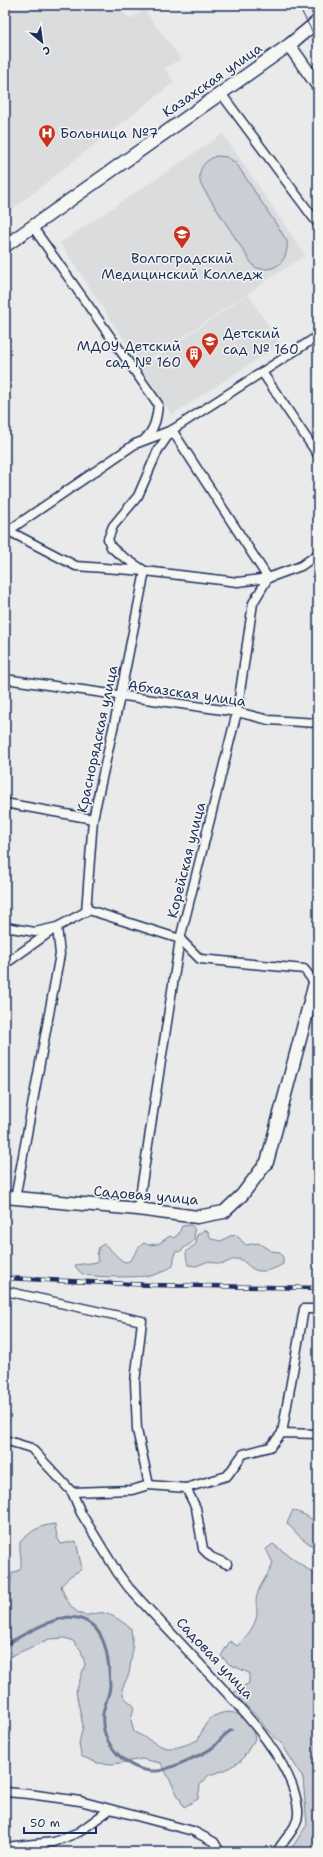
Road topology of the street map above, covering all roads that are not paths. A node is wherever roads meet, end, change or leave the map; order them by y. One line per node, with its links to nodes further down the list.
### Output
1 (313, 5): 2 (street)
2 (318, 13)
3 (318, 21): 4 (street, Казахская улица)
4 (289, 45): 5 (street); 6 (street, Казахская улица)
5 (318, 86)
6 (220, 92): 7 (street); 8 (street, Казахская улица)
7 (318, 224)
8 (32, 226): 9 (street, Казахская улица); 13 (street)
9 (5, 246)
10 (318, 336): 11 (street)
11 (262, 372): 12 (street); 14 (street)
12 (172, 430): 13 (street); 18 (street); 19 (street)
13 (143, 441): 15 (street)
14 (318, 455)
15 (6, 530): 16 (street); 18 (street)
16 (5, 540)
17 (318, 554): 19 (street)
18 (144, 572): 19 (street); 21 (street, Краснорядская улица)
19 (268, 578): 22 (street, Корейская улица)
20 (5, 679): 21 (street, Абхазская улица)
21 (120, 697): 22 (street, Абхазская улица); 25 (street, Краснорядская улица)
22 (237, 712): 23 (street, Абхазская улица); 29 (street, Корейская улица)
23 (318, 724)
24 (5, 803): 25 (street)
25 (93, 819): 26 (street, Краснорядская улица)
26 (86, 912): 28 (street); 29 (street)
27 (5, 927): 28 (street)
28 (57, 927): 30 (street); 32 (street)
29 (180, 938): 31 (street); 33 (street, Корейская улица)
30 (5, 964)
31 (317, 980): 33 (street, Садовая улица)
32 (10, 1198): 33 (street, Садовая улица)
33 (138, 1209)
34 (5, 1291): 39 (street)
35 (318, 1309): 36 (street)
36 (282, 1433): 37 (street); 40 (street)
37 (318, 1434)
38 (5, 1440): 41 (street, Садовая улица)
39 (149, 1485): 40 (street); 41 (street)
40 (186, 1488): 42 (street)
41 (72, 1492): 48 (street, Садовая улица)
42 (228, 1564)
43 (5, 1792): 44 (street)
44 (108, 1810): 46 (street); 47 (street)
45 (5, 1847): 46 (street)
46 (17, 1849)
47 (220, 1852)
48 (277, 1852)

